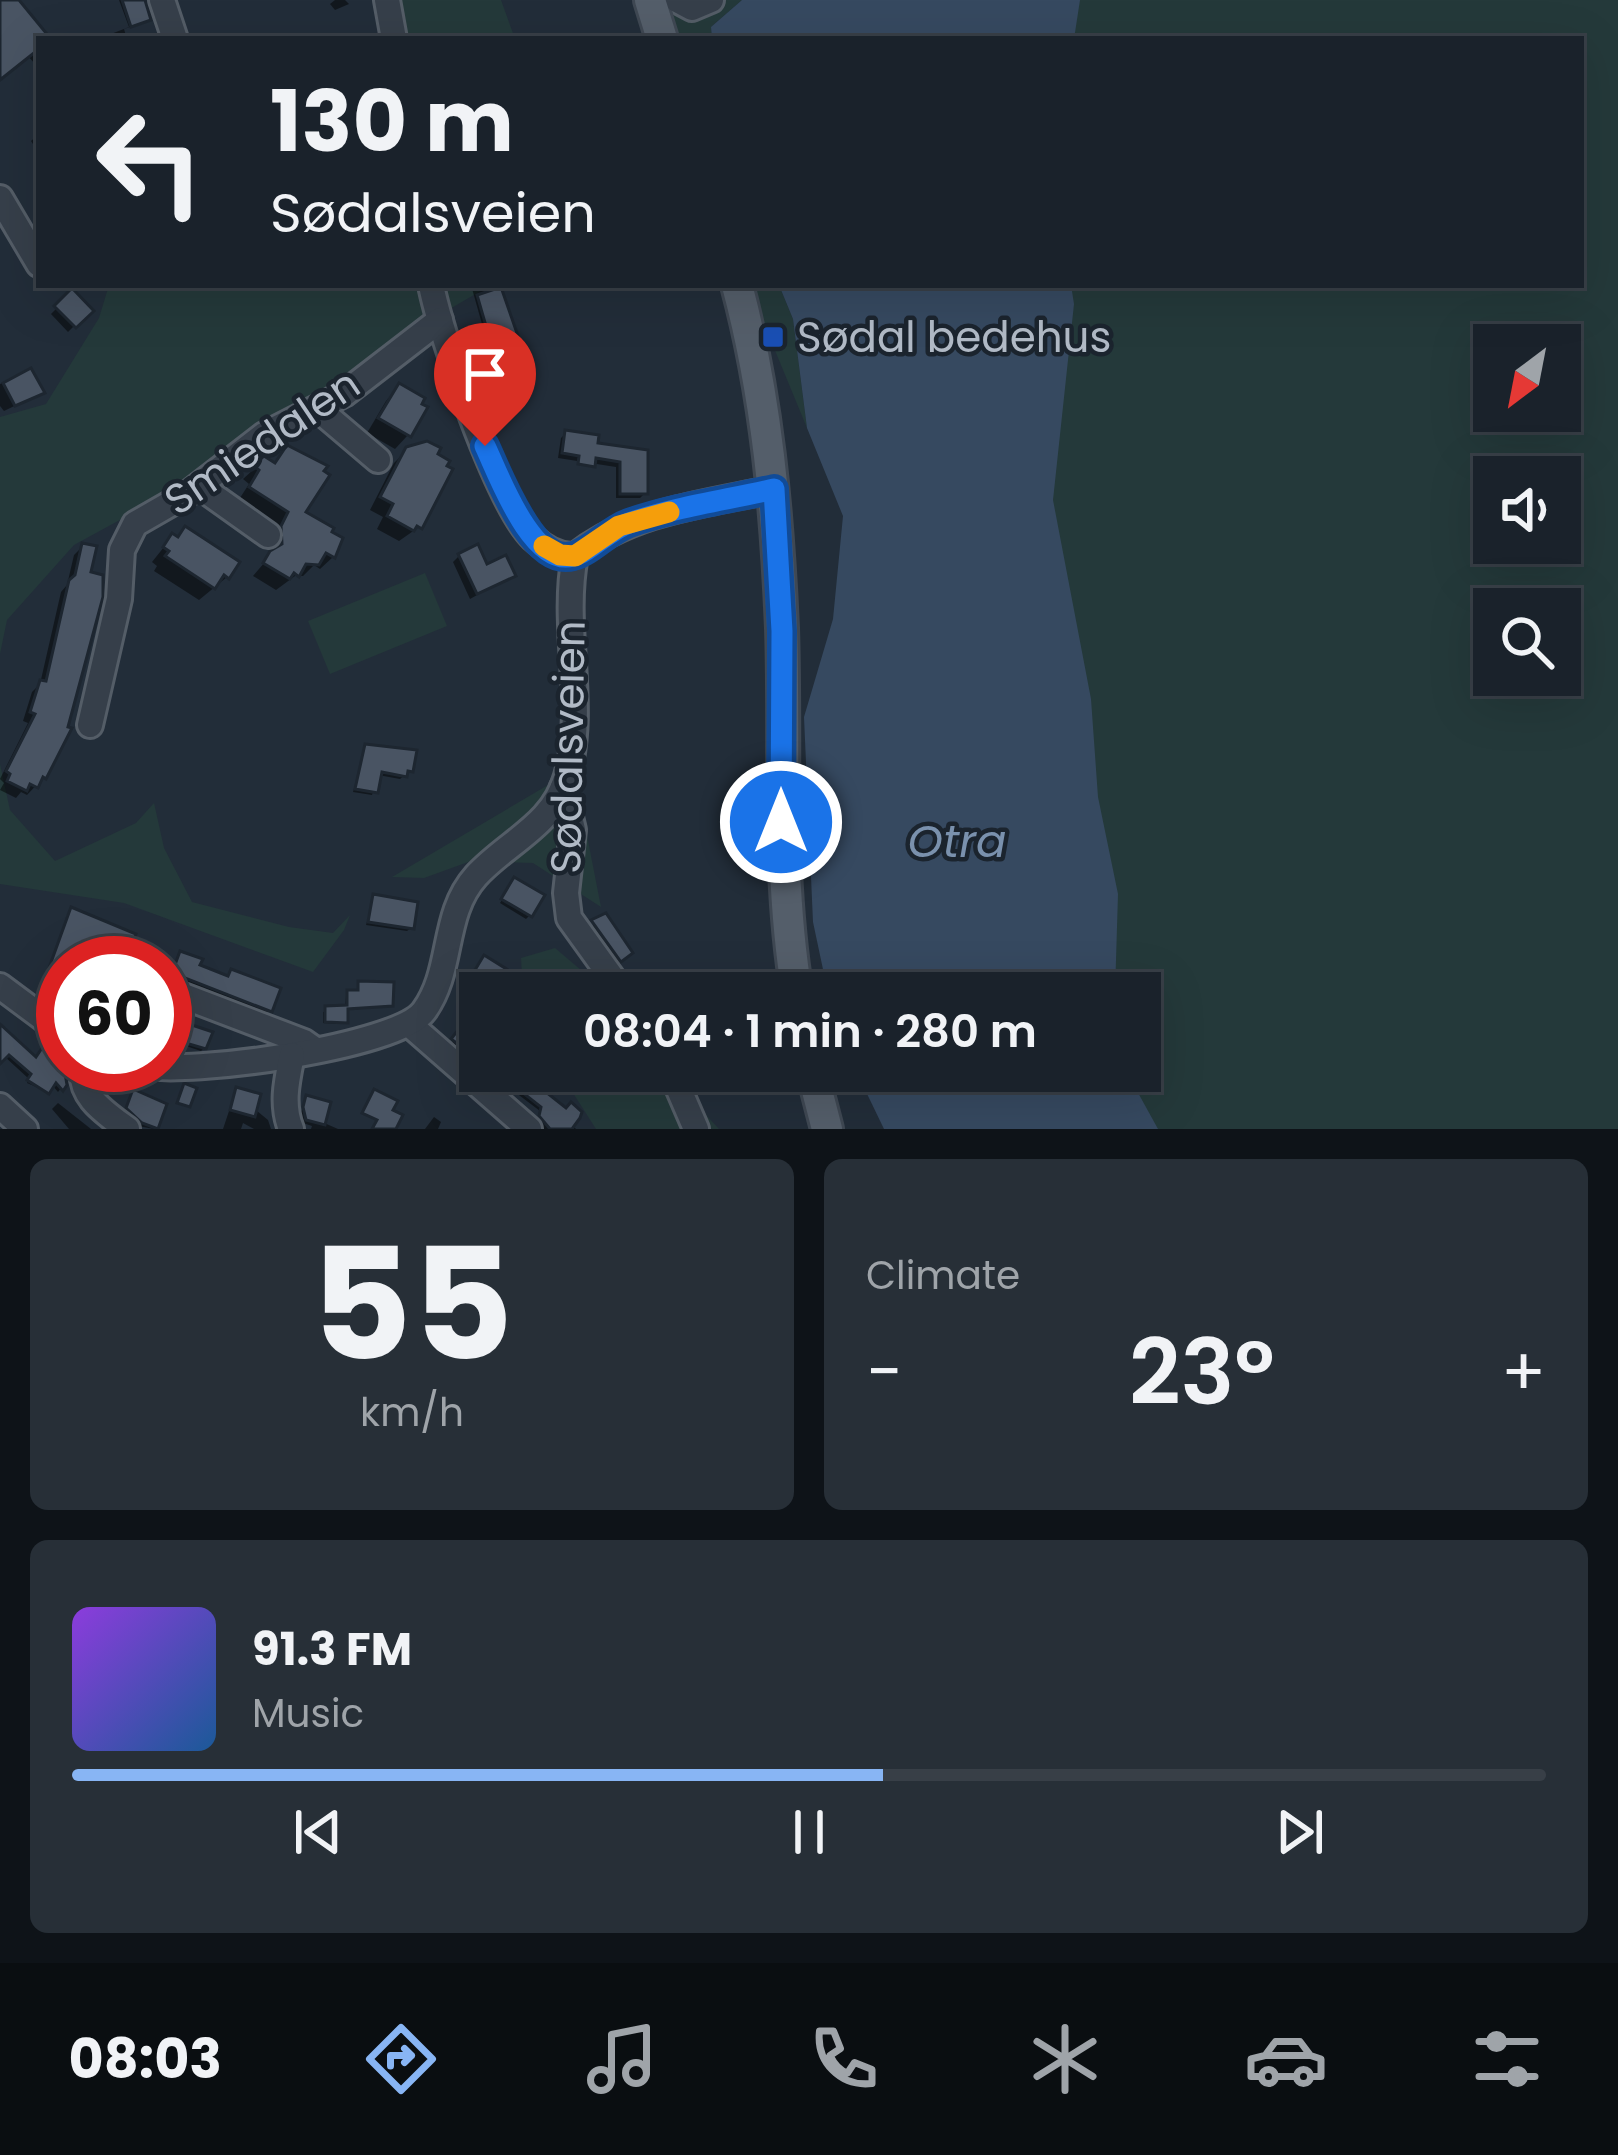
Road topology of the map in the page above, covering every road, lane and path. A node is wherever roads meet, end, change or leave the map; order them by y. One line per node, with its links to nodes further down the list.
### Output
1 (162, 0): 6 (street)
2 (387, 0): 7 (street)
3 (650, 0): 8 (main road)
4 (677, 0): 5 (street)
5 (710, 0)
6 (174, 36)
7 (393, 36)
8 (661, 36)
9 (0, 198): 10 (street)
10 (36, 259)
11 (432, 288): 13 (street)
12 (738, 288): 17 (main road)
13 (440, 320): 14 (street, Smiedalen); 19 (street)
14 (318, 409): 15 (street); 16 (street, Smiedalen)
15 (378, 460)
16 (199, 486): 18 (street); 20 (street, Smiedalen)
17 (774, 489): 19 (street); 23 (main road)
18 (268, 535)
19 (575, 556): 21 (street, Sødalsveien)
20 (90, 725)
21 (562, 787): 22 (street, Sødalsveien); 27 (street)
22 (607, 972)
23 (794, 972)
24 (0, 986): 26 (street)
25 (192, 999): 28 (street)
26 (36, 1013)
27 (409, 1024): 28 (street); 37 (street)
28 (303, 1052): 29 (street); 36 (street)
29 (192, 1068)
30 (87, 1092): 35 (street)
31 (680, 1092): 38 (street)
32 (817, 1092): 39 (main road)
33 (0, 1106): 34 (street)
34 (25, 1129)
35 (127, 1129)
36 (290, 1129)
37 (529, 1129)
38 (696, 1129)
39 (827, 1129)

